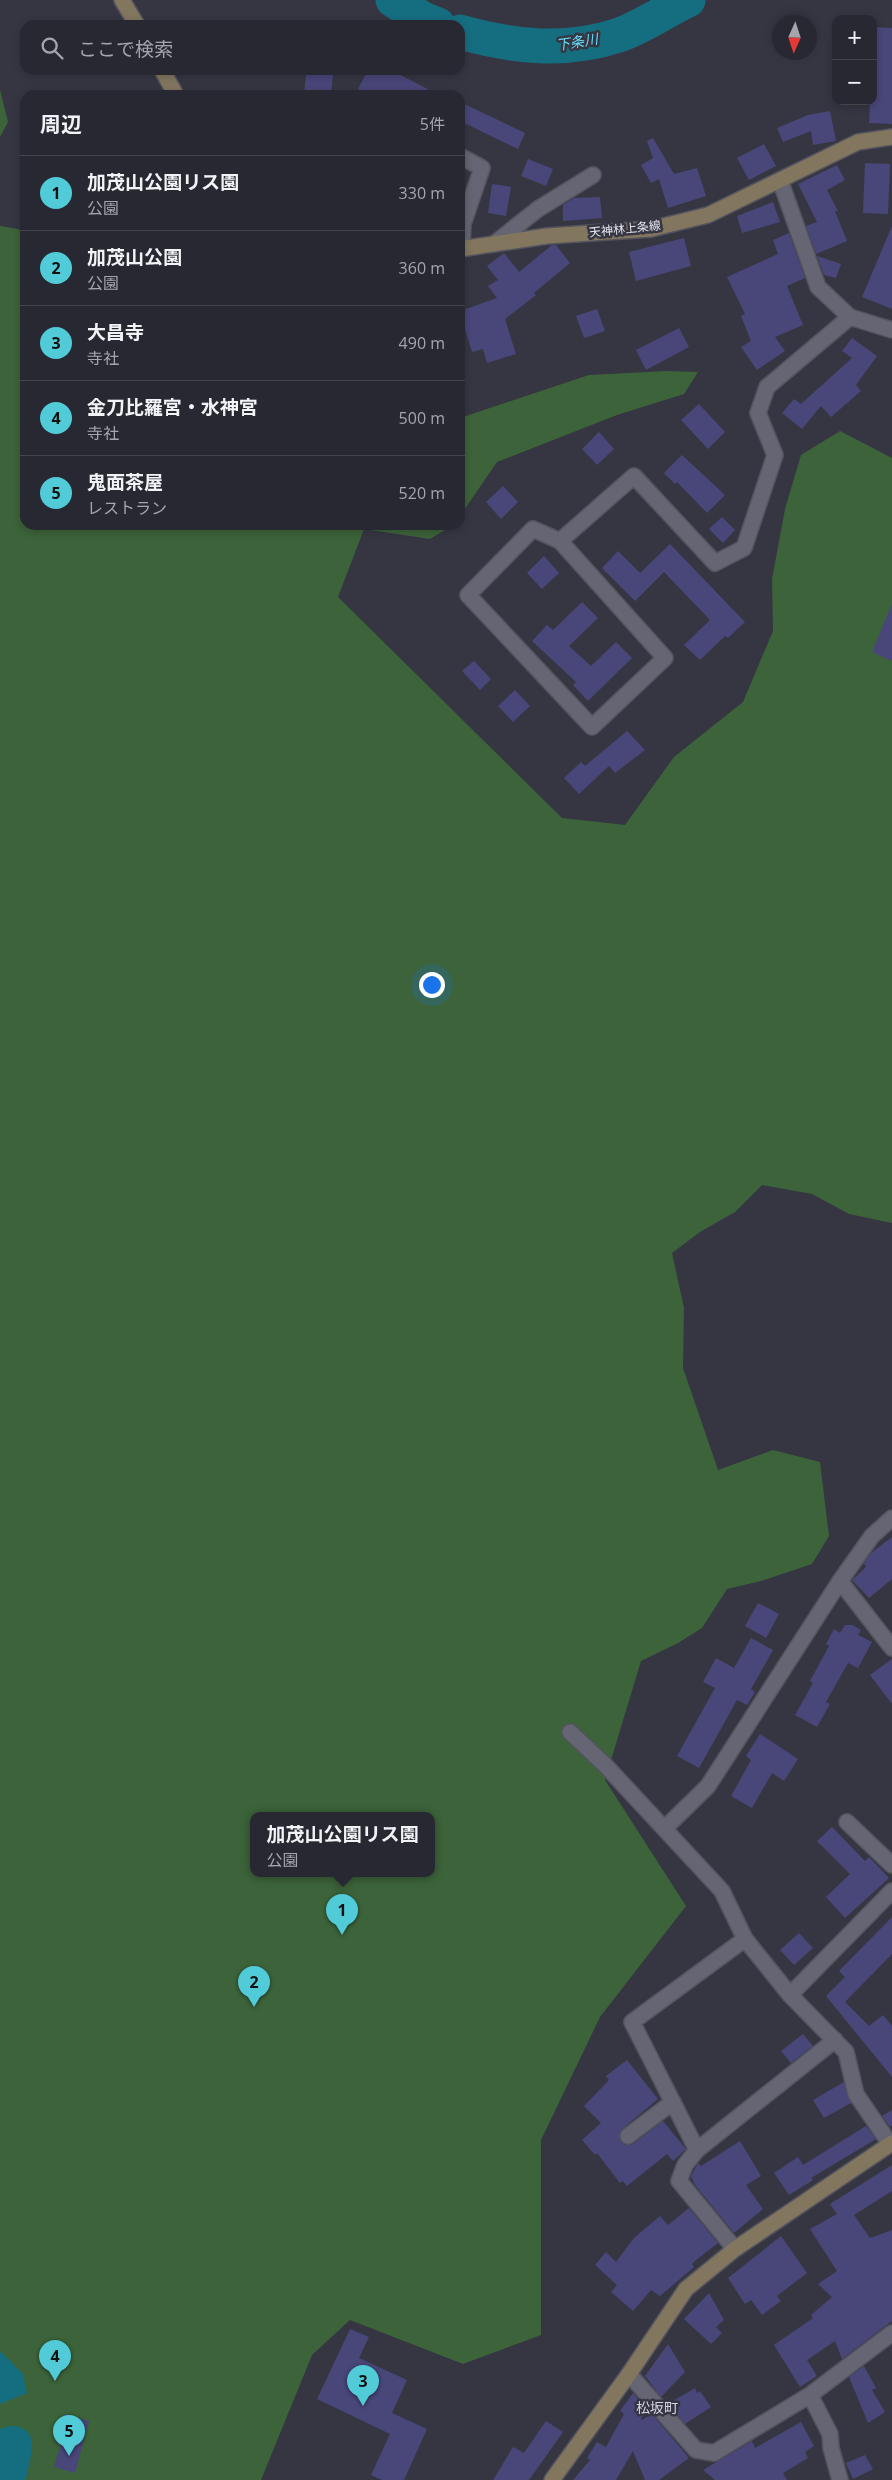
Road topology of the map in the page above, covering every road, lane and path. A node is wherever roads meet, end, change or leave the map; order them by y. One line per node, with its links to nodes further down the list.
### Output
1 (122, 0): 2 (main road)
2 (133, 20)
3 (165, 75): 4 (main road)
4 (173, 90)
5 (892, 138): 8 (main road, 天神林上条線)
6 (465, 159): 9 (street)
7 (593, 176): 10 (street)
8 (780, 180): 10 (main road, 天神林上条線); 12 (street)
9 (465, 216)
10 (494, 244): 11 (main road, 天神林上条線)
11 (465, 248)
12 (850, 317): 13 (street); 14 (street)
13 (892, 330)
14 (560, 541): 14 (street)
15 (892, 1518): 16 (street)
16 (840, 1581): 17 (street); 20 (street)
17 (892, 1648)
18 (570, 1732): 20 (street)
19 (847, 1822): 21 (street)
20 (665, 1828): 23 (street)
21 (892, 1866)
22 (892, 1891): 24 (street)
23 (745, 1939): 24 (street); 26 (street)
24 (790, 1995): 25 (street)
25 (835, 2040): 28 (street); 29 (street)
26 (673, 2102): 27 (street); 29 (street)
27 (628, 2136)
28 (891, 2144): 30 (main road)
29 (696, 2150): 30 (street)
30 (735, 2249): 32 (main road)
31 (892, 2333): 33 (street)
32 (629, 2374): 33 (street); 34 (main road)
33 (810, 2395): 35 (street)
34 (552, 2480)
35 (840, 2480)

